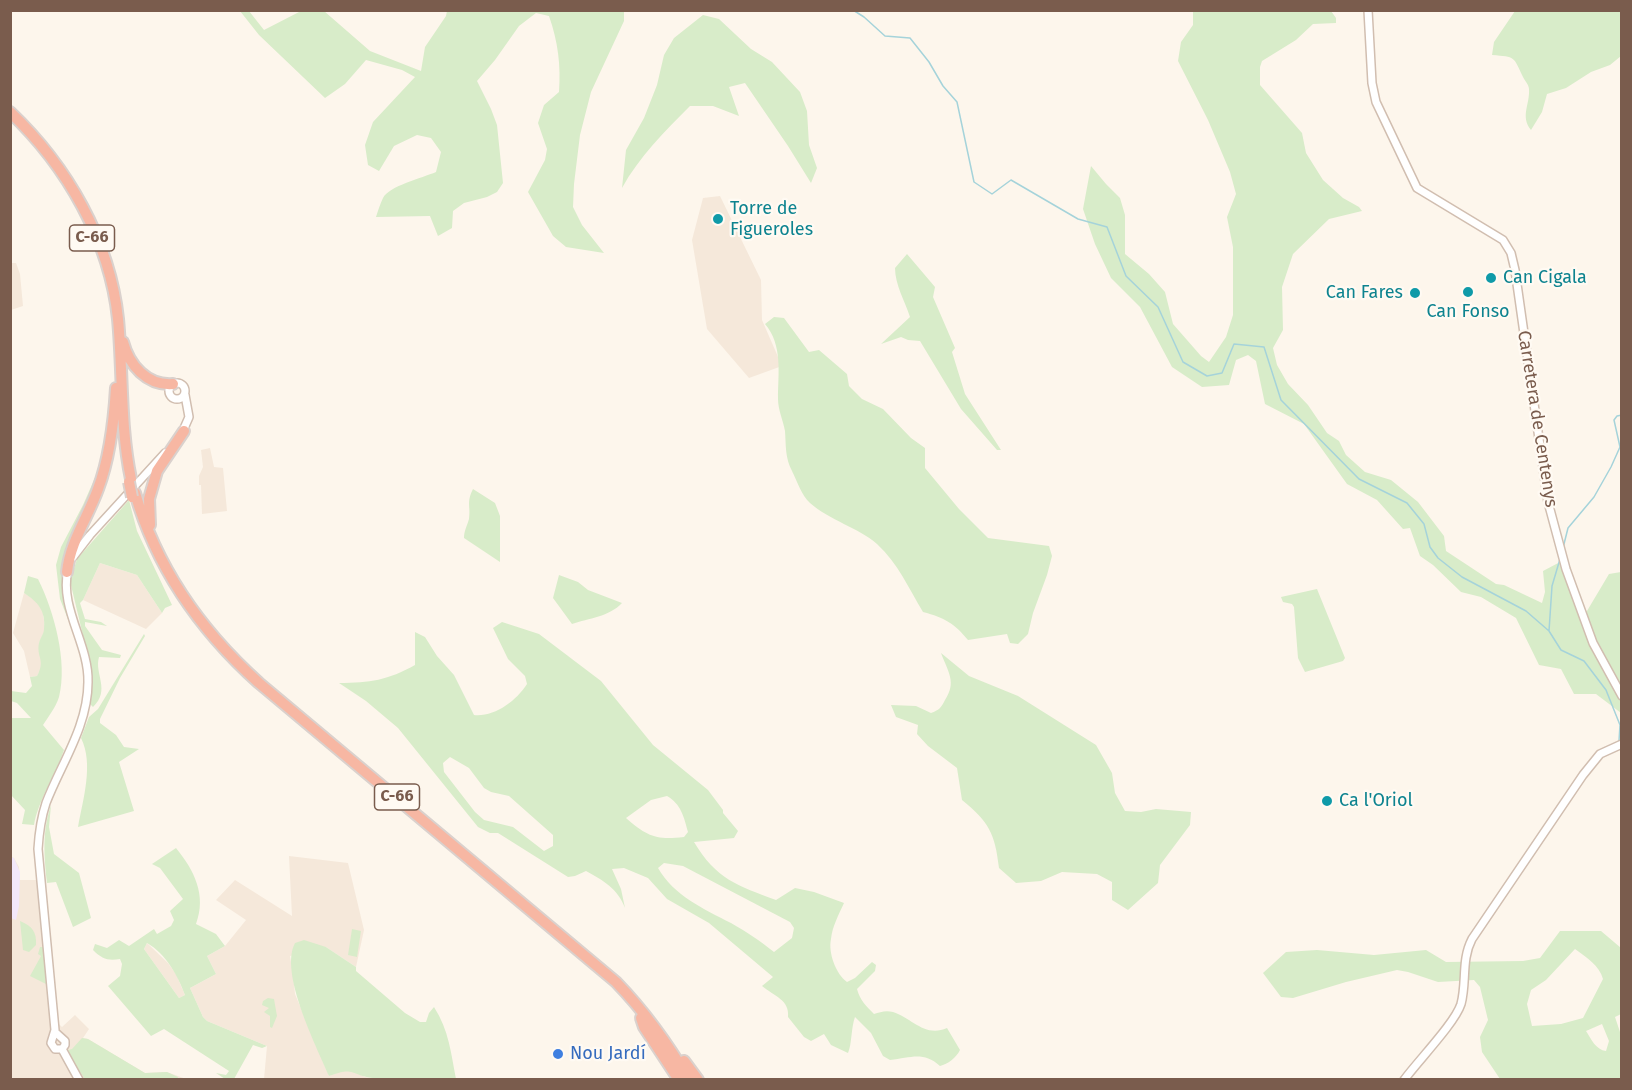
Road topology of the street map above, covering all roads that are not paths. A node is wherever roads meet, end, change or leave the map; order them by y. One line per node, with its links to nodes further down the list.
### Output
1 (1368, 10): 15 (street, Carretera de Centenys)
2 (10, 111): 4 (highway, C-66)
3 (10, 117): 5 (highway, C-66)
4 (118, 319): 6 (highway); 11 (highway, C-66)
5 (117, 382): 11 (highway, C-66); 14 (highway)
6 (173, 384): 7 (street); 8 (street)
7 (185, 395): 8 (street); 9 (street)
8 (177, 400): 9 (street)
9 (187, 407): 10 (street)
10 (184, 430): 13 (highway); 14 (street)
11 (130, 481): 12 (highway, C-66, bridge)
12 (134, 495): 13 (highway, C-66); 17 (highway, C-66)
13 (157, 552): 17 (highway, C-66)
14 (68, 572): 18 (street)
15 (1622, 696)
16 (1622, 744): 24 (street)
17 (644, 1017): 21 (highway); 22 (highway, C-66); 23 (highway)
18 (56, 1035): 19 (street); 19 (street)
19 (62, 1049): 20 (street)
20 (79, 1080)
21 (681, 1080)
22 (689, 1080)
23 (698, 1080)
24 (1404, 1080)

